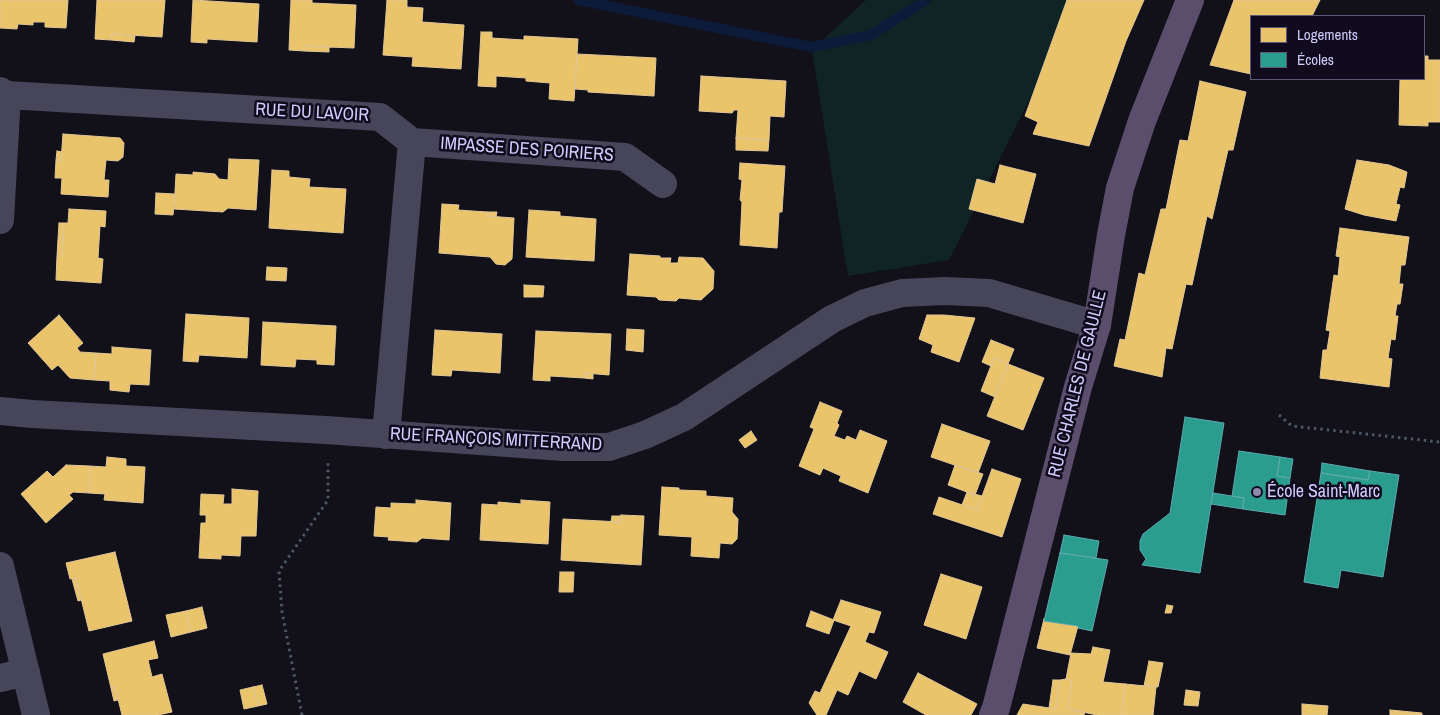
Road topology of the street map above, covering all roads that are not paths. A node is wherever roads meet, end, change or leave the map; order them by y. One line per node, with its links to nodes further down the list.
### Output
1 (1190, 0): 6 (main road, RUE CHARLES DE GAULLE)
2 (4, 93): 3 (street, RUE DU LAVOIR); 5 (street)
3 (412, 142): 4 (street, IMPASSE DES POIRIERS); 8 (street)
4 (663, 184)
5 (0, 220)
6 (1097, 325): 8 (street, RUE FRANÇOIS MITTERRAND); 13 (main road, RUE CHARLES DE GAULLE)
7 (0, 411): 8 (street, RUE FRANÇOIS MITTERRAND)
8 (386, 435)
9 (0, 566): 10 (street)
10 (26, 672): 11 (street); 12 (street)
11 (0, 678)
12 (36, 715)
13 (993, 715)

